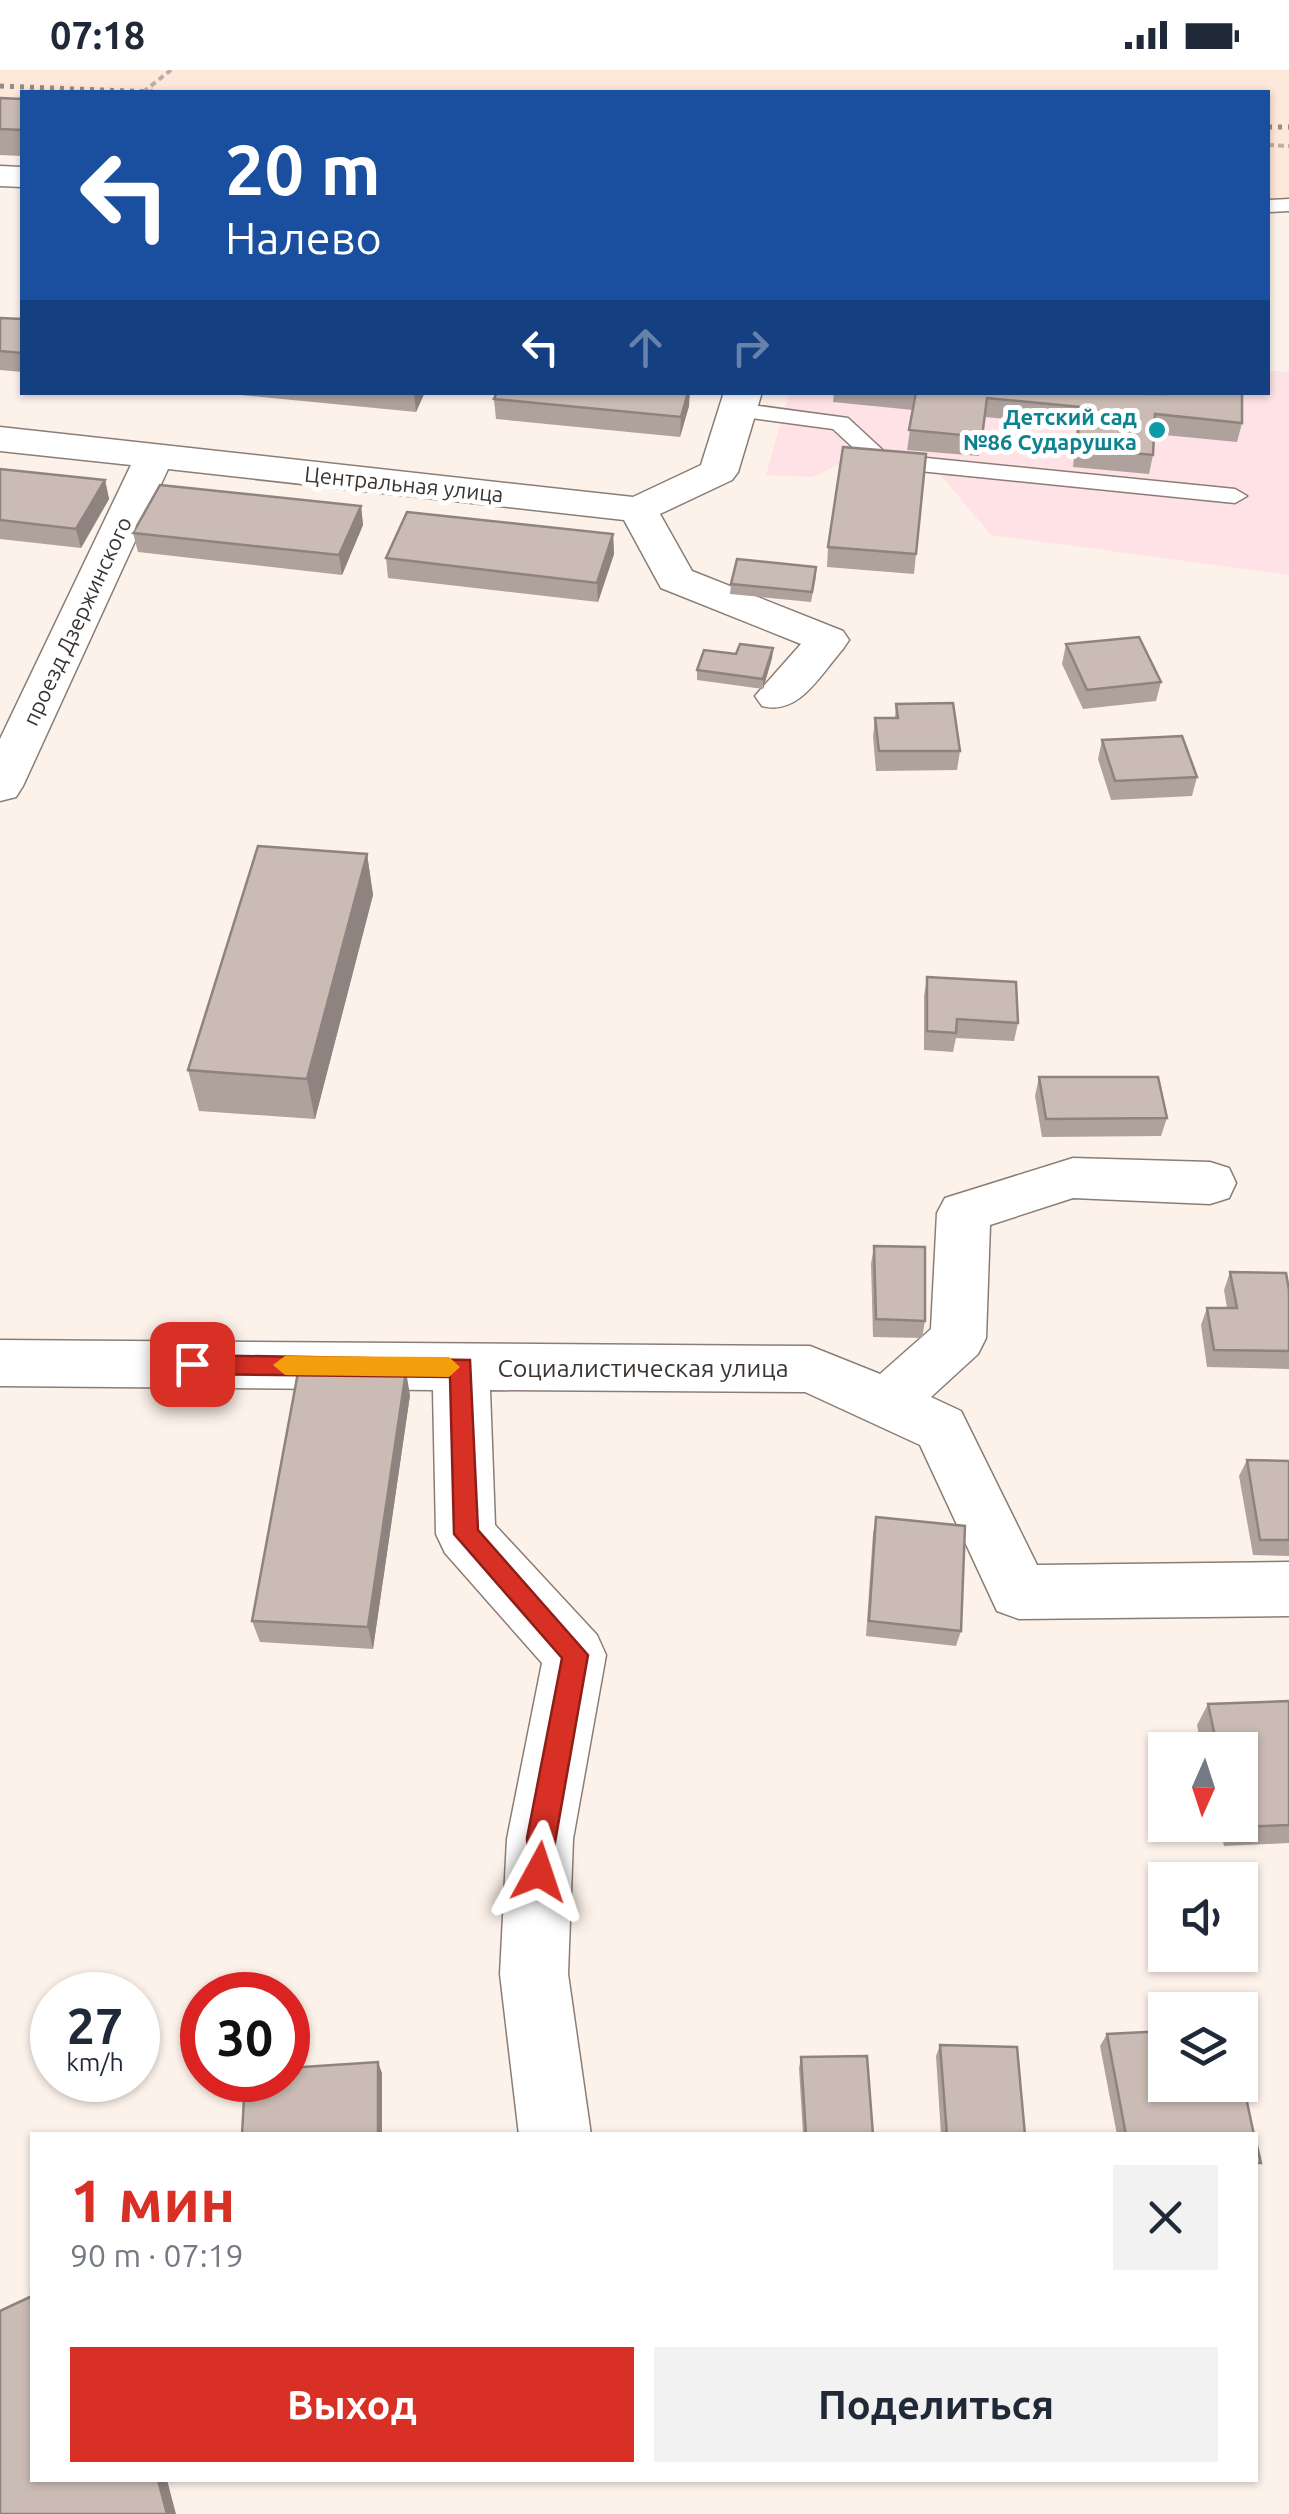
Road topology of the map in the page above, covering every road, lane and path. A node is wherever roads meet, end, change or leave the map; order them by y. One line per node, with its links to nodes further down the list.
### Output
1 (172, 70): 2 (path, bridge)
2 (145, 90)
3 (740, 401): 6 (lane); 7 (street)
4 (0, 439): 5 (street, Центральная улица)
5 (155, 456): 7 (street, Центральная улица); 9 (street, проезд Дзержинского)
6 (1235, 496)
7 (638, 510): 8 (street)
8 (776, 696)
9 (0, 786)
10 (1210, 1183): 13 (street)
11 (0, 1363): 12 (street, Социалистическая улица)
12 (462, 1367): 13 (street, Социалистическая улица); 15 (street)
13 (886, 1403): 14 (street, Социалистическая улица)
14 (1289, 1589)
15 (556, 2132)

